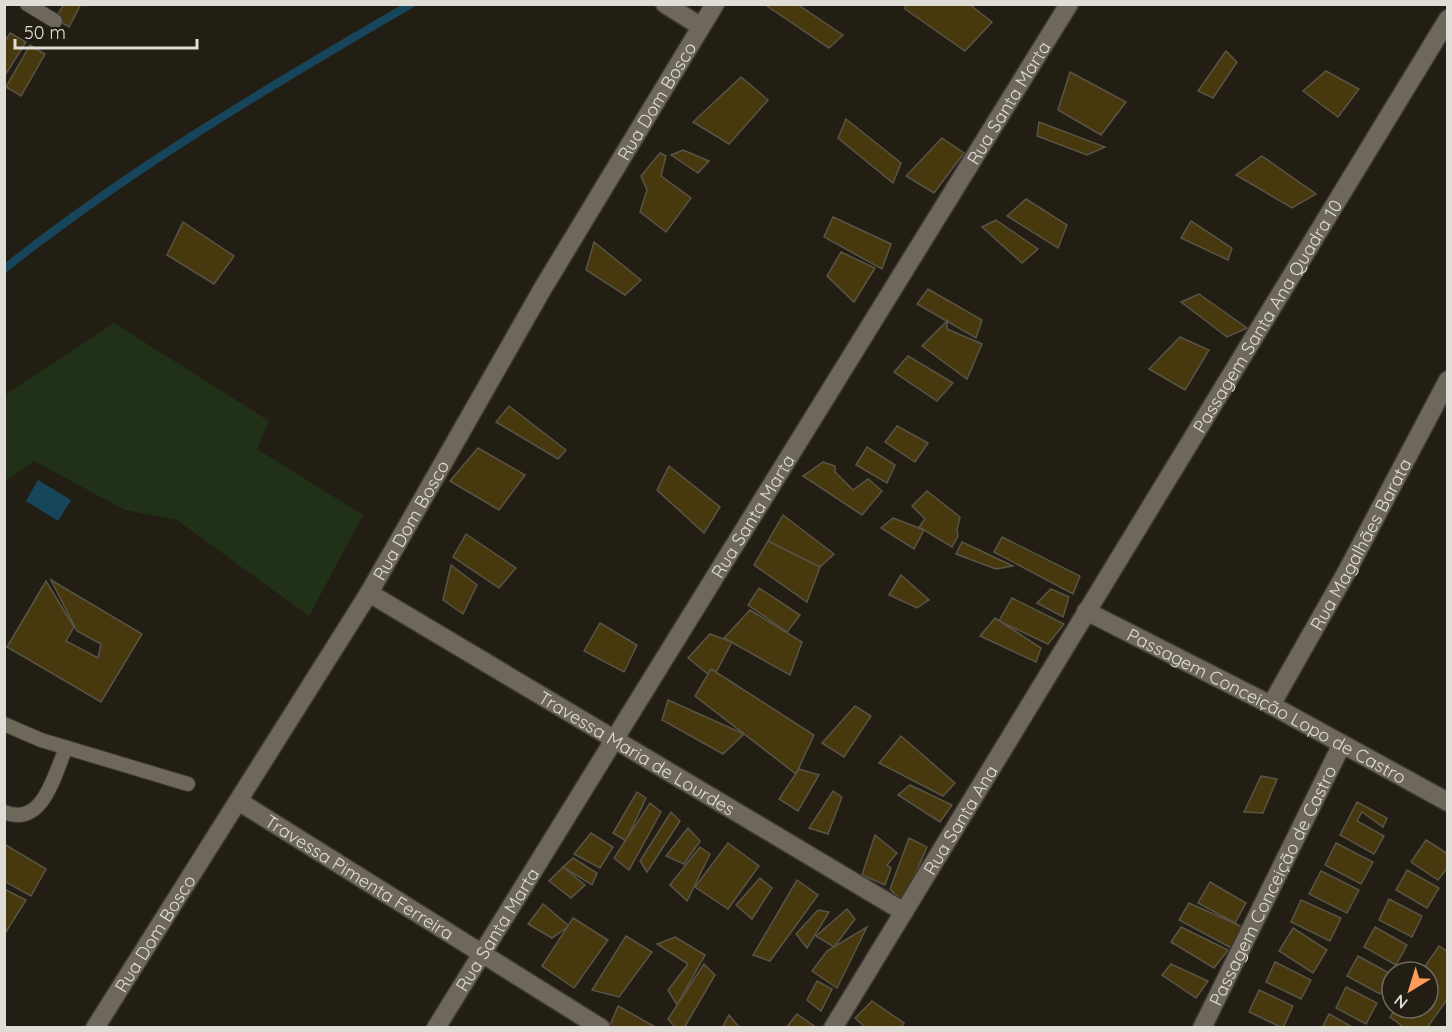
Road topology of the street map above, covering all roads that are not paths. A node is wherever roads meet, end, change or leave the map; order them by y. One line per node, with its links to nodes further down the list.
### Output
1 (27, 4): 6 (lane)
2 (665, 4): 7 (street)
3 (715, 4): 7 (street, Rua Dom Bosco)
4 (1069, 4): 13 (street, Rua Santa Marta)
5 (1448, 19): 10 (street, Passagem Santa Ana Quadra 10)
6 (55, 21)
7 (700, 26): 9 (street, Rua Dom Bosco)
8 (1445, 390): 11 (street, Rua Magalhães Barata)
9 (369, 593): 13 (street, Travessa Maria de Lourdes); 17 (street, Rua Dom Bosco)
10 (1086, 611): 11 (street, Passagem Conceição Lopo de Castro); 20 (street, Rua Santa Ana)
11 (1271, 705): 14 (street, Passagem Conceição Lopo de Castro)
12 (4, 724): 15 (lane)
13 (615, 738): 20 (street, Travessa Maria de Lourdes); 21 (street, Rua Santa Marta)
14 (1342, 744): 18 (street, Passagem Conceição Lopo de Castro); 26 (street, Passagem Conceição de Castro)
15 (66, 748): 16 (lane); 19 (lane)
16 (188, 784)
17 (240, 802): 21 (street, Travessa Pimenta Ferreira); 22 (street, Rua Dom Bosco)
18 (1448, 802)
19 (4, 812)
20 (903, 912): 25 (street, Rua Santa Ana)
21 (482, 953): 23 (street, Rua Santa Marta); 24 (street, Travessa Pimenta Ferreira)
22 (94, 1028)
23 (436, 1028)
24 (601, 1028)
25 (833, 1028)
26 (1202, 1028)

